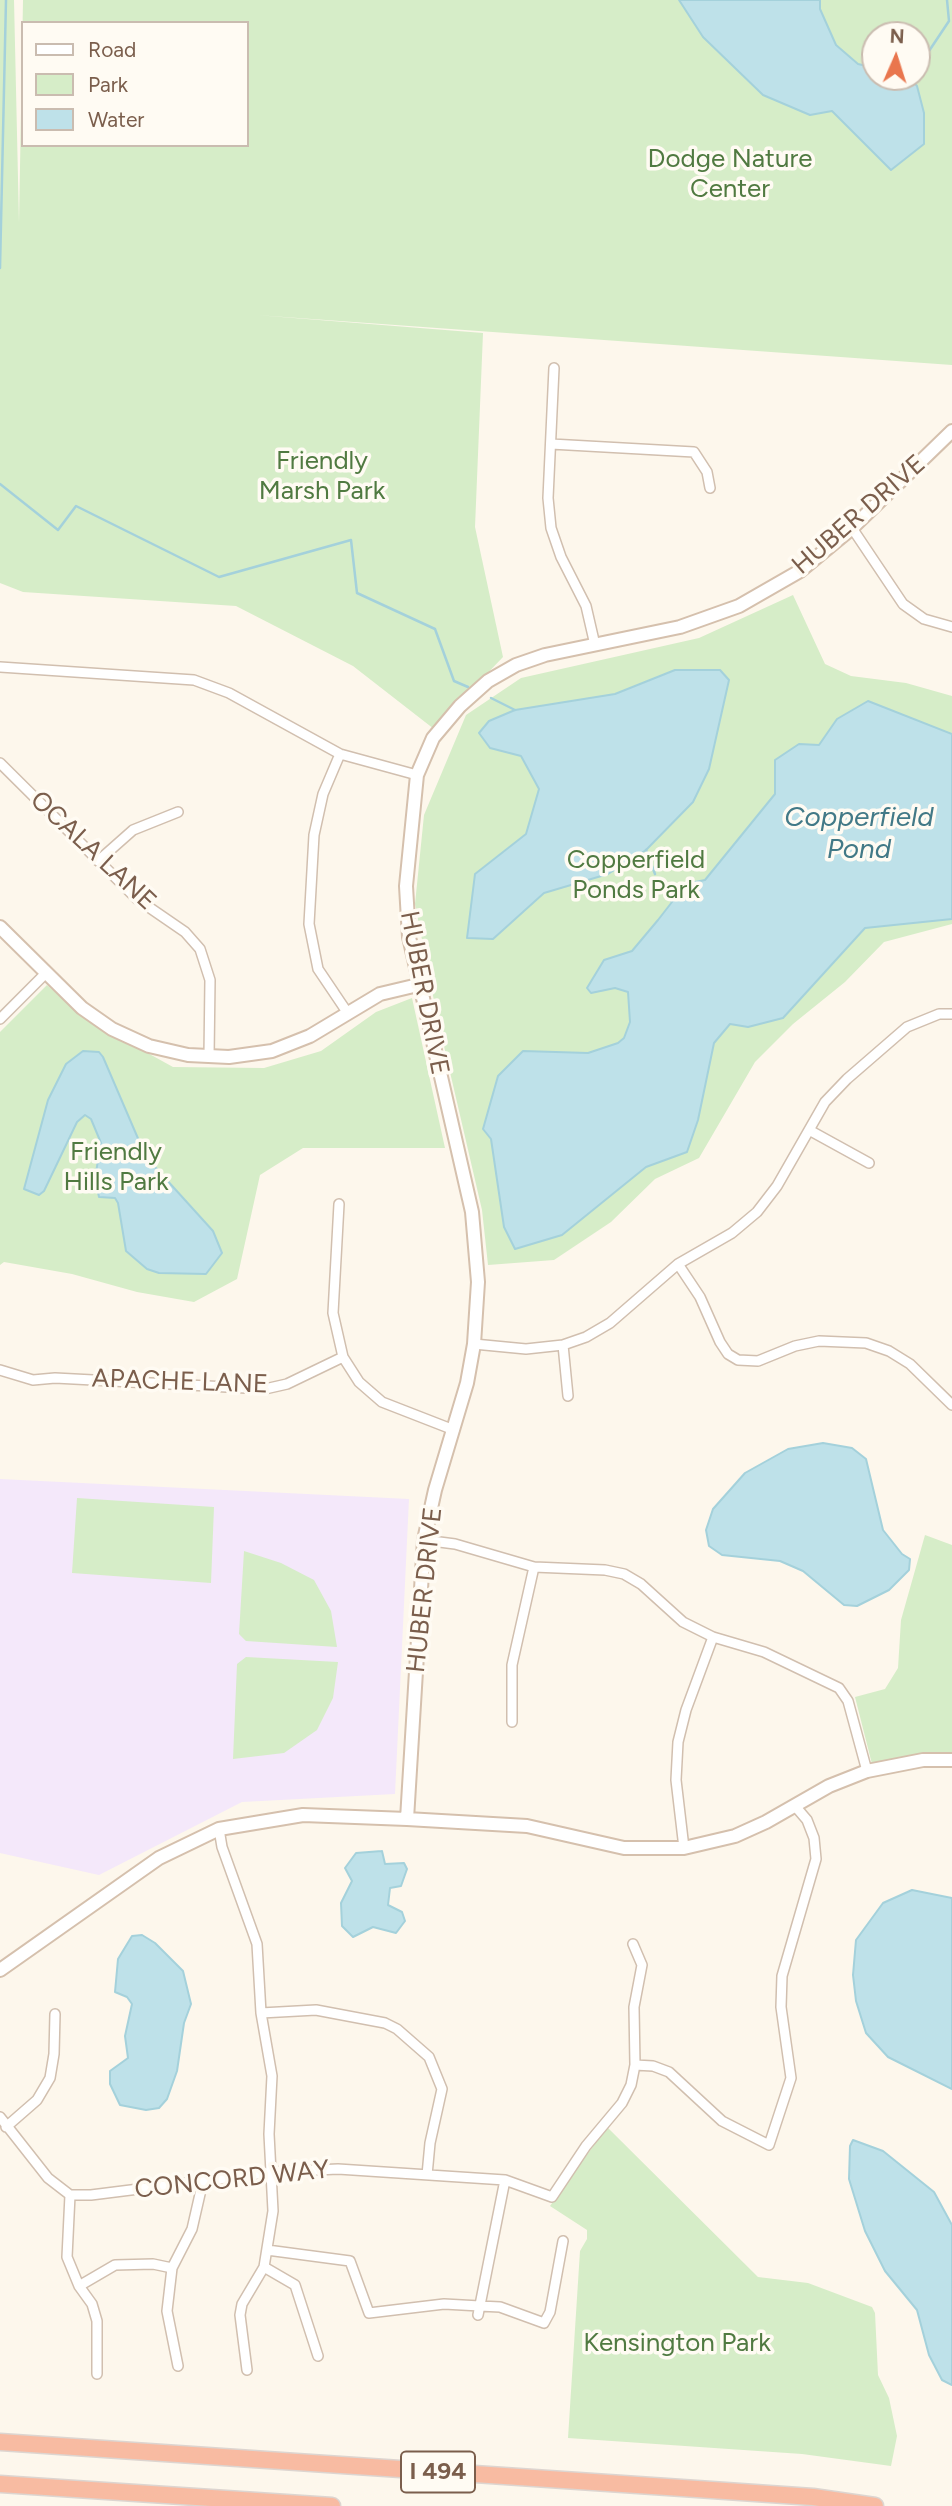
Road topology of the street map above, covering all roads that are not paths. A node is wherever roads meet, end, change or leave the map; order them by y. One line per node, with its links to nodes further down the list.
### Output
1 (554, 368): 3 (street)
2 (952, 431): 5 (street, HUBER DRIVE)
3 (551, 444): 4 (street); 7 (street)
4 (710, 488)
5 (852, 528): 6 (street); 7 (street, HUBER DRIVE)
6 (952, 627)
7 (595, 645): 11 (street, HUBER DRIVE)
8 (0, 667): 9 (street)
9 (340, 754): 11 (street); 17 (street)
10 (0, 763): 13 (street, OCALA LANE)
11 (417, 775): 16 (street, HUBER DRIVE)
12 (178, 812): 13 (street)
13 (98, 861): 20 (street, OCALA LANE)
14 (0, 927): 15 (street)
15 (46, 973): 19 (street); 20 (street)
16 (418, 985): 17 (street); 25 (street, HUBER DRIVE)
17 (347, 1012): 20 (street)
18 (952, 1014): 21 (street)
19 (0, 1019)
20 (209, 1056)
21 (809, 1130): 22 (street); 24 (street)
22 (869, 1163)
23 (339, 1204): 27 (street)
24 (678, 1264): 26 (street); 30 (street)
25 (474, 1344): 26 (street); 31 (street, HUBER DRIVE)
26 (563, 1345): 29 (street)
27 (343, 1357): 28 (street, APACHE LANE); 31 (street)
28 (0, 1370)
29 (568, 1396)
30 (952, 1405)
31 (454, 1430): 32 (street, HUBER DRIVE)
32 (424, 1540): 33 (street); 39 (street, HUBER DRIVE)
33 (534, 1567): 34 (street); 35 (street)
34 (713, 1637): 37 (street); 41 (street)
35 (512, 1722)
36 (952, 1760): 37 (street)
37 (867, 1771): 38 (street)
38 (794, 1806): 41 (street); 46 (street)
39 (407, 1819): 40 (street); 41 (street)
40 (219, 1829): 43 (street); 44 (street)
41 (684, 1848)
42 (633, 1944): 46 (street)
43 (0, 1970)
44 (261, 2013): 49 (street); 50 (street)
45 (55, 2014): 48 (street)
46 (635, 2065): 51 (street, CONCORD WAY)
47 (0, 2117): 48 (street)
48 (6, 2127): 53 (street)
49 (274, 2172): 50 (street, CONCORD WAY); 52 (street, CONCORD WAY); 55 (street)
50 (427, 2175): 51 (street, CONCORD WAY)
51 (505, 2180): 59 (street)
52 (203, 2181): 53 (street, CONCORD WAY); 57 (street)
53 (70, 2195): 58 (street)
54 (563, 2241): 59 (street)
55 (267, 2250): 56 (street); 59 (street)
56 (264, 2267): 60 (street); 62 (street)
57 (172, 2268): 58 (street); 61 (street)
58 (79, 2286): 63 (street)
59 (479, 2310)
60 (318, 2356)
61 (178, 2366)
62 (247, 2370)
63 (97, 2374)
64 (0, 2442): 67 (highway, I 494)
65 (0, 2485): 66 (highway)
66 (332, 2506)
67 (875, 2506)

